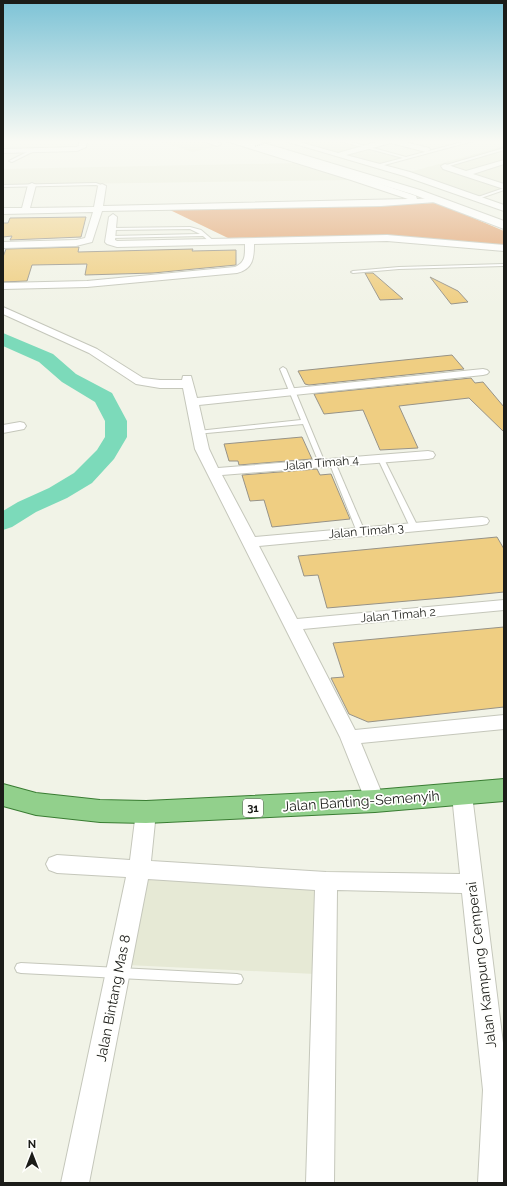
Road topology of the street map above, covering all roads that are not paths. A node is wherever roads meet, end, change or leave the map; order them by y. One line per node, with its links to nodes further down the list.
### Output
1 (29, 196): 14 (street)
2 (100, 196): 12 (street)
3 (408, 196): 10 (street)
4 (430, 196): 9 (main road)
5 (436, 196): 16 (main road)
6 (471, 196): 8 (street)
7 (481, 196): 8 (lane)
8 (476, 198): 11 (street)
9 (436, 200): 10 (street); 17 (main road)
10 (423, 202): 12 (street)
11 (502, 206)
12 (98, 209): 14 (street); 22 (street)
13 (3, 211): 14 (street)
14 (25, 211)
15 (113, 217): 18 (street)
16 (504, 219)
17 (504, 225)
18 (111, 233): 19 (lane); 19 (lane); 21 (street)
19 (204, 235): 21 (lane)
20 (250, 241): 21 (street); 23 (street); 26 (street)
21 (213, 242)
22 (3, 245)
23 (504, 248)
24 (504, 265): 25 (lane)
25 (353, 272)
26 (3, 286)
27 (3, 310): 31 (street)
28 (283, 368): 30 (lane)
29 (483, 372): 30 (street)
30 (293, 392): 31 (street); 32 (lane)
31 (191, 402): 35 (street)
32 (305, 422): 35 (lane); 38 (lane)
33 (20, 426): 34 (street)
34 (3, 429)
35 (198, 433): 39 (street)
36 (428, 455): 37 (street, Jalan Timah 4)
37 (382, 459): 38 (street, Jalan Timah 4); 41 (lane)
38 (327, 463): 39 (street, Jalan Timah 4); 42 (lane)
39 (214, 472): 43 (street)
40 (482, 520): 41 (street, Jalan Timah 3)
41 (414, 527): 42 (street, Jalan Timah 3)
42 (360, 532): 43 (street, Jalan Timah 3)
43 (250, 542): 45 (street)
44 (504, 605): 45 (street, Jalan Timah 2)
45 (292, 625): 47 (street)
46 (504, 722): 47 (street)
47 (348, 737): 51 (street)
48 (504, 790): 49 (main road, Jalan Banting-Semenyih / 31)
49 (462, 794): 51 (main road, Jalan Banting-Semenyih / 31); 56 (street, Jalan Kampung Cemperai)
50 (3, 795): 52 (main road, Jalan Banting-Semenyih / 31)
51 (375, 802): 52 (main road, Jalan Banting-Semenyih / 31)
52 (146, 812): 54 (street, Jalan Bintang Mas 8)
53 (57, 864): 54 (street)
54 (139, 869): 55 (street); 58 (street, Jalan Bintang Mas 8)
55 (326, 880): 56 (street); 61 (street)
56 (472, 884): 62 (street, Jalan Kampung Cemperai)
57 (21, 968): 58 (lane)
58 (118, 974): 59 (lane); 60 (street, Jalan Bintang Mas 8)
59 (237, 979)
60 (75, 1183)
61 (320, 1183)
62 (492, 1183)

